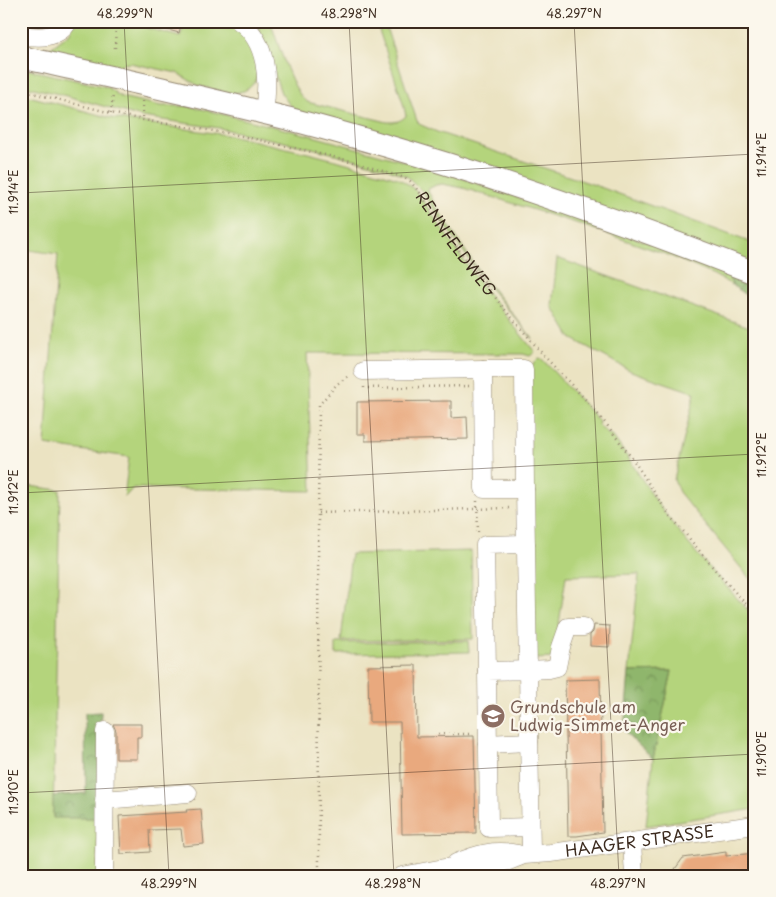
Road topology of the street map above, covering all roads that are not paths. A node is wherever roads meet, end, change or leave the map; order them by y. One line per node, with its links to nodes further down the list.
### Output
1 (68, 21): 3 (street)
2 (239, 21): 5 (street)
3 (21, 35)
4 (21, 57): 5 (main road)
5 (264, 112): 6 (main road)
6 (755, 273)
7 (482, 369): 8 (street); 9 (street); 9 (street)
8 (364, 371)
9 (525, 489): 10 (street)
10 (526, 544): 12 (street); 13 (street)
11 (584, 627): 12 (street)
12 (528, 670): 13 (street); 15 (street)
13 (487, 671): 16 (street)
14 (104, 731): 18 (street)
15 (529, 742): 16 (street); 20 (street)
16 (488, 744): 20 (street)
17 (188, 792): 18 (street)
18 (104, 800): 23 (street)
19 (755, 825): 21 (street, HAAGER STRASSE)
20 (530, 827): 22 (street)
21 (632, 842): 22 (street, HAAGER STRASSE); 25 (street)
22 (528, 855): 24 (street, HAAGER STRASSE)
23 (104, 876)
24 (402, 876)
25 (634, 876)

